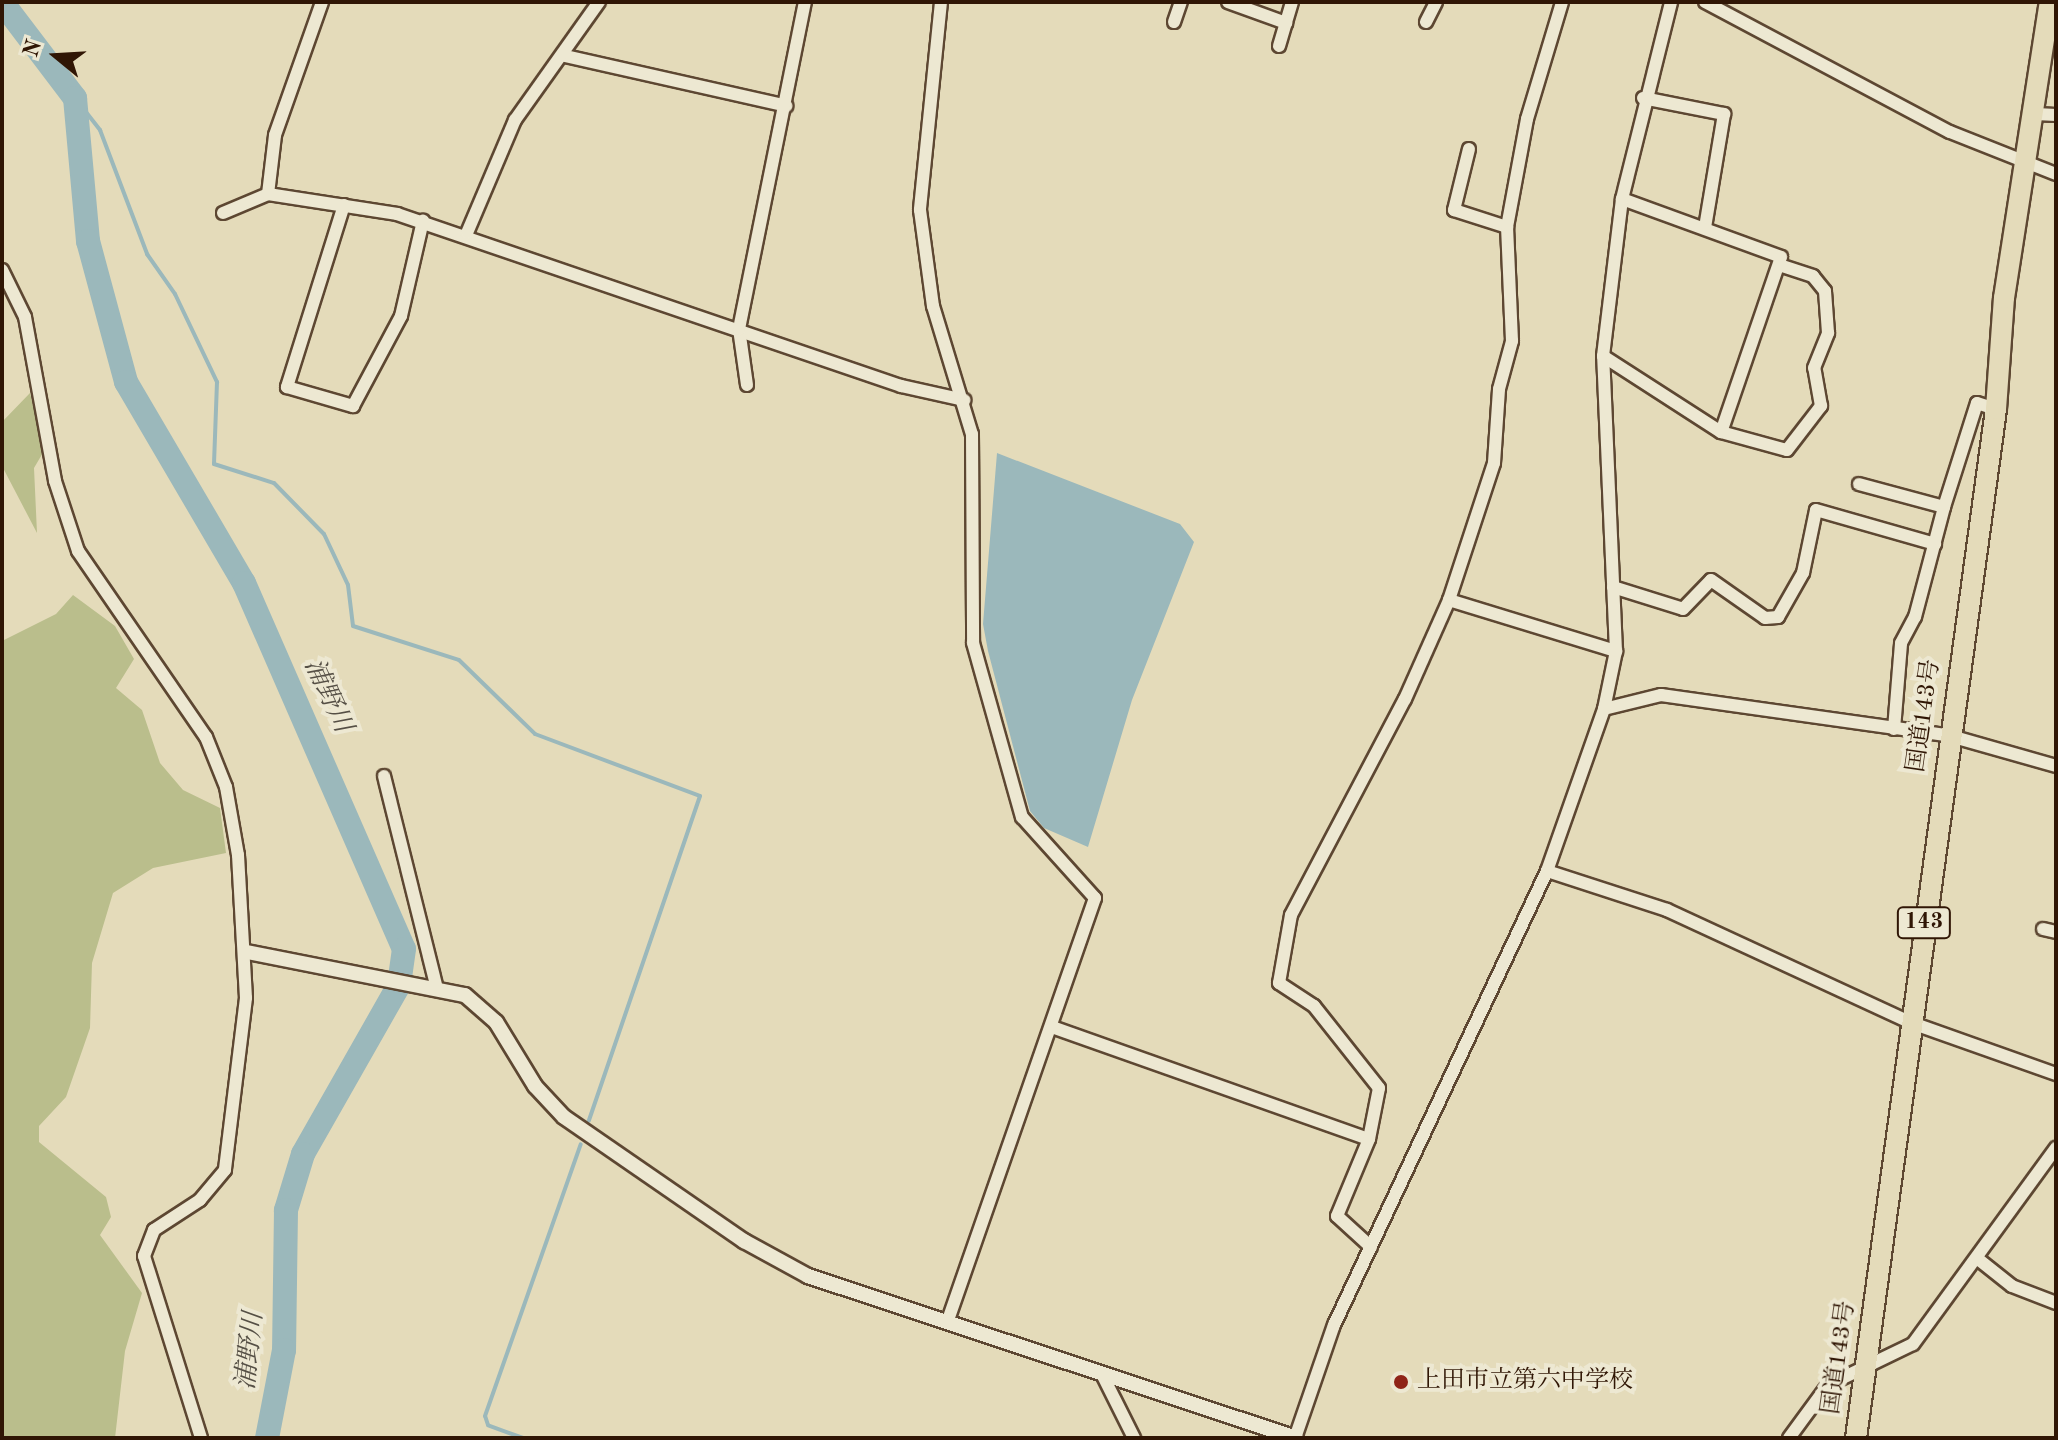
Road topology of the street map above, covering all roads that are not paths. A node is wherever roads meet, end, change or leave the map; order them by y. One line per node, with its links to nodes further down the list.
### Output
1 (322, 2): 24 (street)
2 (599, 2): 17 (street)
3 (805, 2): 19 (street)
4 (941, 2): 37 (street)
5 (1181, 2): 13 (street)
6 (1228, 2): 15 (street)
7 (1292, 2): 15 (street)
8 (1436, 2): 14 (street)
9 (1562, 2): 29 (street)
10 (1671, 2): 18 (street)
11 (1705, 2): 22 (street)
12 (2050, 2): 20 (highway, 国道143号 / 143)
13 (1174, 22)
14 (1426, 22)
15 (1286, 23): 16 (street)
16 (1279, 46)
17 (565, 56): 19 (street); 31 (street)
18 (1643, 98): 25 (street); 30 (street)
19 (786, 106): 34 (street)
20 (2046, 115): 22 (highway, 国道143号 / 143)
21 (1469, 149): 29 (street)
22 (2029, 164): 23 (street); 38 (highway, 国道143号 / 143)
23 (2056, 174)
24 (268, 194): 26 (street); 27 (street)
25 (1622, 199): 30 (street); 35 (street)
26 (344, 205): 28 (street); 28 (street)
27 (223, 213)
28 (423, 221): 31 (street)
29 (1507, 227): 44 (street)
30 (1705, 228): 32 (street)
31 (467, 233): 34 (street)
32 (1782, 266): 39 (street); 39 (street)
33 (2, 270): 52 (street)
34 (739, 329): 36 (street); 37 (street)
35 (1603, 356): 39 (street); 43 (street)
36 (747, 385)
37 (964, 400): 55 (street)
38 (1996, 409): 41 (street); 48 (highway, 国道143号 / 143)
39 (1721, 432)
40 (1859, 484): 41 (street)
41 (1944, 507): 42 (street)
42 (1935, 544): 43 (street); 47 (street)
43 (1613, 587): 45 (street)
44 (1449, 600): 45 (street); 57 (street)
45 (1616, 651): 46 (street)
46 (1604, 709): 47 (street); 51 (street)
47 (1894, 729): 48 (street)
48 (1947, 735): 49 (street); 54 (highway, 国道143号 / 143)
49 (2056, 766)
50 (384, 776): 53 (street)
51 (1547, 871): 54 (street); 59 (street)
52 (247, 952): 53 (street); 65 (street)
53 (429, 983): 62 (street)
54 (1912, 1023): 56 (street); 63 (highway, 国道143号 / 143)
55 (1052, 1027): 57 (street); 62 (street)
56 (2056, 1074)
57 (1369, 1139): 59 (street)
58 (2056, 1148): 60 (street)
59 (1371, 1247): 67 (street)
60 (1978, 1259): 61 (street); 63 (street)
61 (2056, 1303)
62 (947, 1323): 64 (street)
63 (1865, 1370): 68 (street); 69 (highway, 国道143号 / 143)
64 (1102, 1374): 66 (street); 67 (street)
65 (201, 1438)
66 (1134, 1438)
67 (1296, 1438)
68 (1789, 1438)
69 (1856, 1438)

